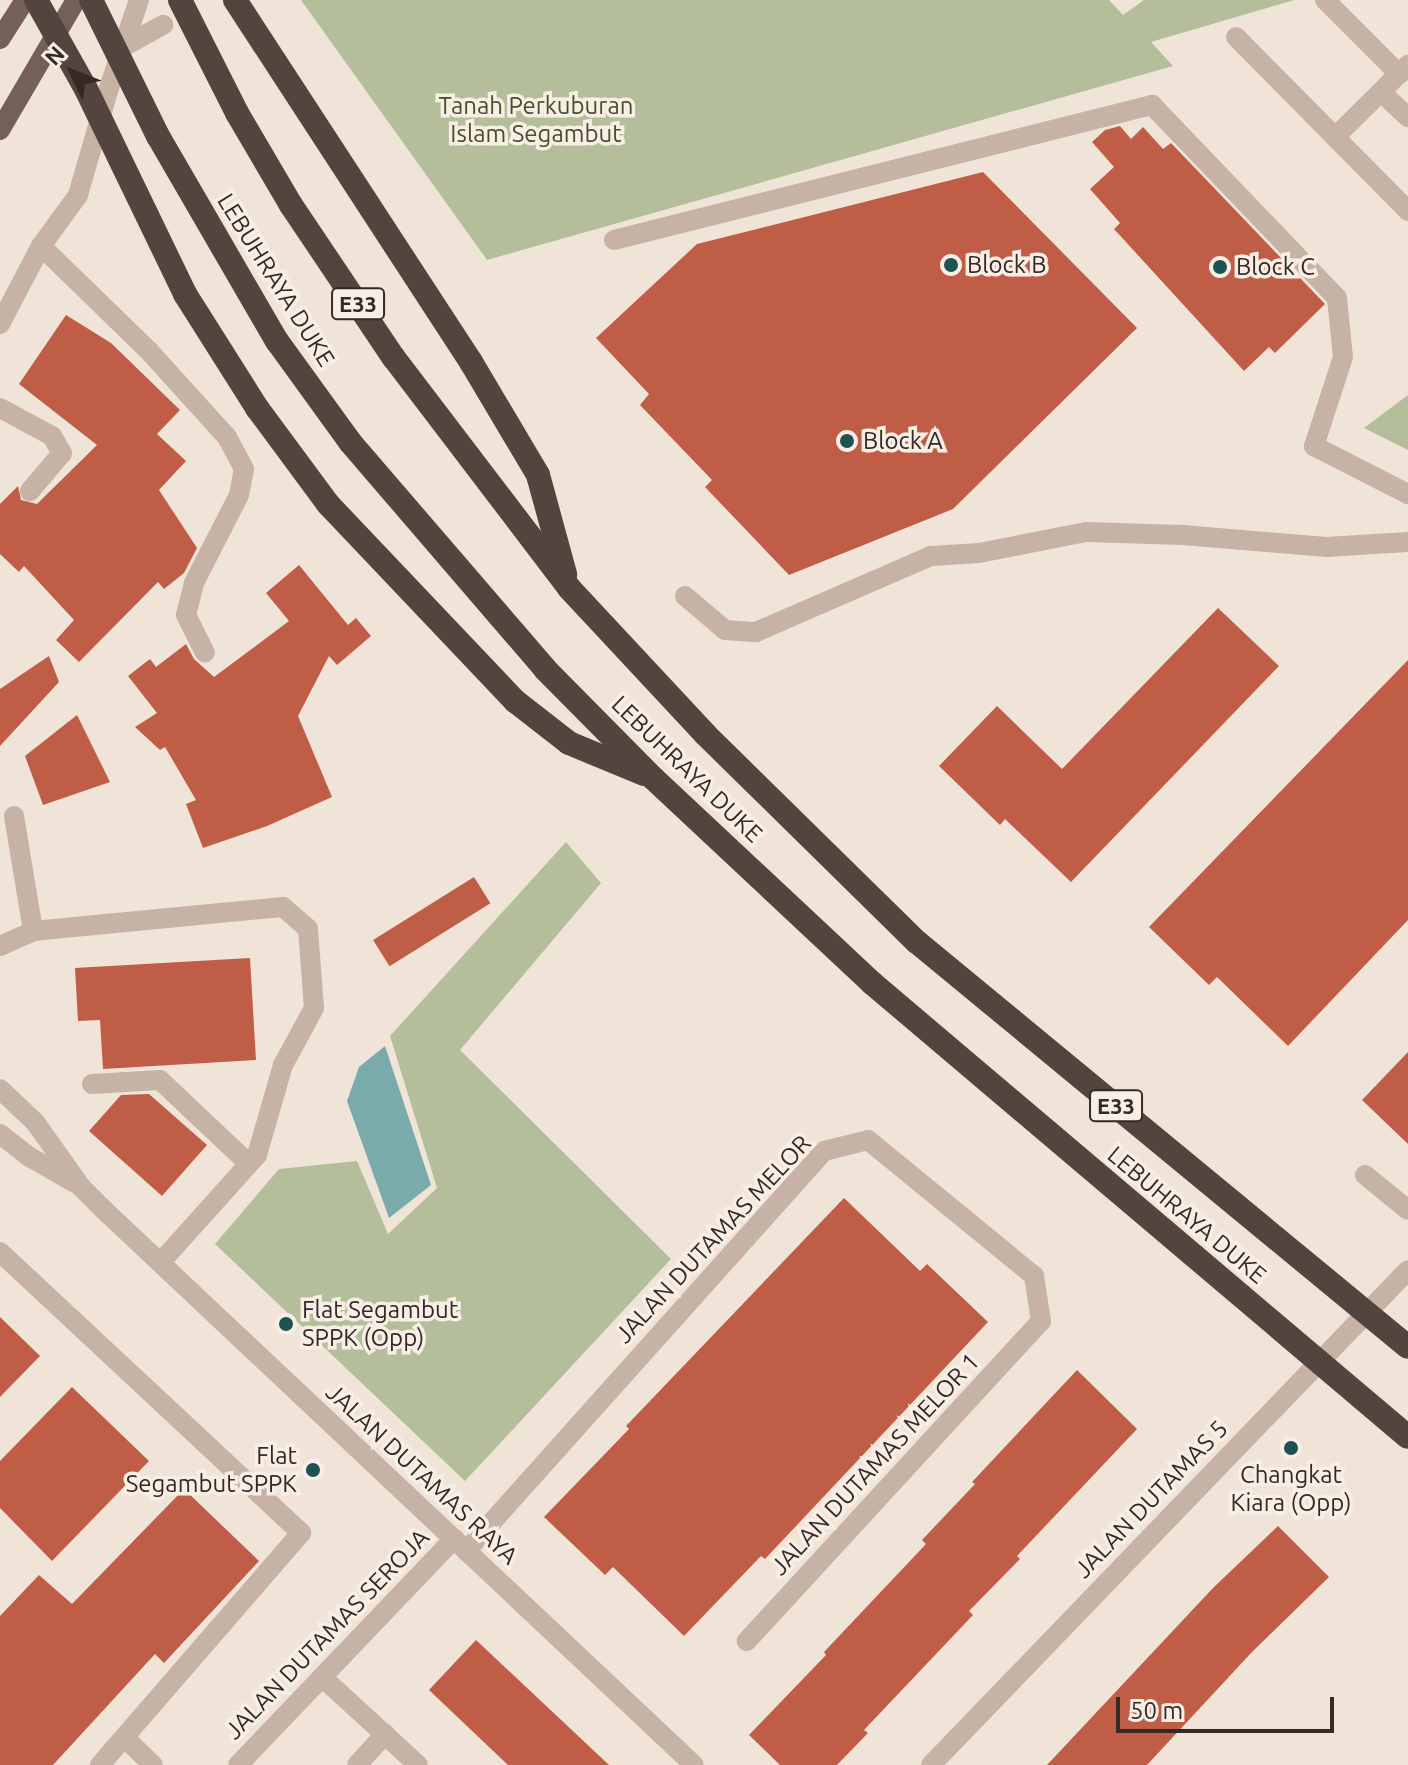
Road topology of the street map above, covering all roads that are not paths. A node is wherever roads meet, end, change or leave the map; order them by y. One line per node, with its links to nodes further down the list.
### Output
1 (25, 0): 11 (main road)
2 (36, 0): 29 (highway, E33)
3 (76, 0): 16 (main road)
4 (91, 0): 29 (highway, LEBUHRAYA DUKE / E33)
5 (139, 0): 12 (street)
6 (180, 0): 26 (highway, LEBUHRAYA DUKE / E33)
7 (235, 0): 26 (highway)
8 (1325, 0): 13 (street)
9 (163, 25): 12 (street)
10 (1236, 37): 17 (street)
11 (0, 39)
12 (123, 47): 20 (street)
13 (1404, 69): 14 (street)
14 (1381, 92): 15 (street); 17 (street)
15 (1408, 117)
16 (0, 130)
17 (1335, 137): 18 (street)
18 (1408, 211)
19 (614, 240): 24 (street)
20 (41, 246): 21 (street); 28 (street)
21 (0, 324)
22 (0, 408): 23 (street)
23 (30, 491)
24 (1408, 494)
25 (1408, 542): 27 (street)
26 (569, 588): 44 (highway, LEBUHRAYA DUKE / E33)
27 (685, 596)
28 (205, 653)
29 (653, 778): 45 (highway, LEBUHRAYA DUKE / E33)
30 (14, 816): 31 (street)
31 (33, 931): 32 (street); 36 (street)
32 (0, 946)
33 (92, 1084): 36 (street)
34 (0, 1089): 38 (street, JALAN DUTAMAS RAYA)
35 (0, 1134): 38 (street, JALAN DUTAMAS RAYA)
36 (249, 1164): 41 (street)
37 (1365, 1175): 39 (street)
38 (81, 1187): 41 (street, JALAN DUTAMAS RAYA)
39 (1408, 1210)
40 (0, 1252): 50 (street)
41 (160, 1263): 46 (street, JALAN DUTAMAS RAYA)
42 (1408, 1270): 57 (street, JALAN DUTAMAS 5)
43 (1041, 1321): 46 (street, JALAN DUTAMAS MELOR); 47 (street, JALAN DUTAMAS MELOR 1)
44 (1408, 1347)
45 (1408, 1437)
46 (460, 1545): 48 (street, JALAN DUTAMAS SEROJA); 56 (street, JALAN DUTAMAS RAYA)
47 (747, 1641)
48 (322, 1677): 49 (street); 53 (street, JALAN DUTAMAS SEROJA)
49 (385, 1734): 54 (street); 55 (street)
50 (125, 1738): 51 (street); 52 (street)
51 (100, 1765)
52 (153, 1765)
53 (238, 1765)
54 (357, 1765)
55 (418, 1765)
56 (694, 1765)
57 (931, 1765)

